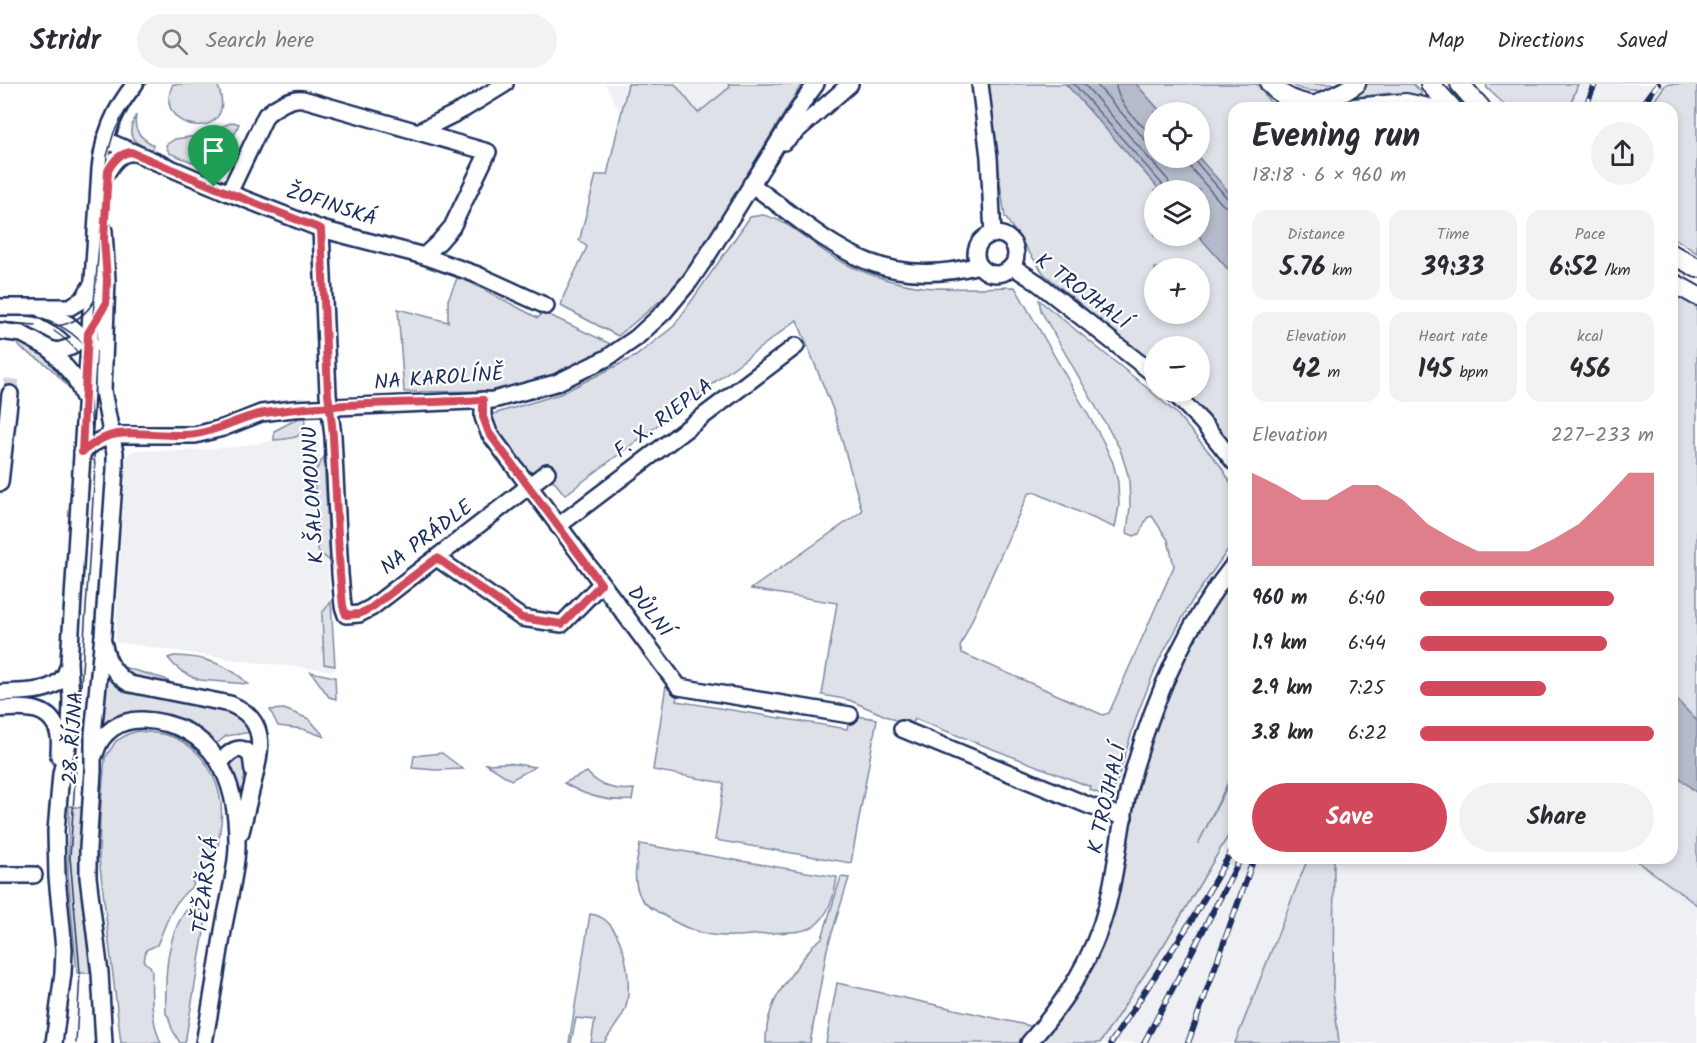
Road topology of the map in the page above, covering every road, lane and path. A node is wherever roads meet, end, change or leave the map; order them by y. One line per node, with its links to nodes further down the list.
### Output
1 (135, 84): 17 (street)
2 (505, 84): 16 (street)
3 (816, 84): 18 (street)
4 (850, 84): 18 (street)
5 (980, 84): 24 (street)
6 (1270, 84): 11 (main road)
7 (1356, 84): 12 (main road)
8 (1430, 84): 13 (main road)
9 (1460, 84): 14 (main road)
10 (1475, 84): 15 (main road)
11 (1301, 102)
12 (1321, 102)
13 (1446, 102)
14 (1476, 102)
15 (1487, 102)
16 (418, 132): 22 (street); 25 (street)
17 (109, 142): 19 (street, ŽOFINSKÁ); 20 (street, 28. ŘÍJNA); 31 (street, 28. ŘÍJNA)
18 (772, 152): 21 (street, NA KAROLÍNĚ)
19 (135, 153): 20 (street); 22 (street, ŽOFINSKÁ)
20 (108, 171): 33 (street, 28. ŘÍJNA)
21 (751, 184): 27 (street); 44 (street, NA KAROLÍNĚ)
22 (229, 193): 23 (street, ŽOFINSKÁ)
23 (321, 229): 25 (street, ŽOFINSKÁ); 47 (street, K ŠALOMOUNU)
24 (993, 235): 27 (street); 28 (street)
25 (424, 256): 34 (street, ŽOFINSKÁ)
26 (1678, 257): 29 (main road)
27 (979, 265): 28 (street)
28 (1012, 266): 41 (street, K TROJHALÍ)
29 (1697, 268)
30 (1678, 285): 32 (main road)
31 (91, 286): 36 (street); 38 (street, 28. ŘÍJNA)
32 (1697, 296)
33 (106, 304): 38 (street); 42 (street, 28. ŘÍJNA)
34 (546, 306)
35 (0, 308): 36 (street)
36 (33, 308): 38 (street)
37 (0, 331): 40 (street)
38 (87, 337): 40 (street); 42 (street); 45 (street, 28. ŘÍJNA)
39 (796, 346): 55 (street, F. X. RIEPLA)
40 (50, 349): 45 (street)
41 (1144, 366)
42 (103, 369): 48 (street, 28. ŘÍJNA)
43 (10, 394): 51 (street)
44 (483, 400): 47 (street, NA KAROLÍNĚ); 54 (street)
45 (84, 402): 49 (street, 28. ŘÍJNA)
46 (1183, 402): 50 (street)
47 (330, 406): 48 (street, NA KAROLÍNĚ); 59 (street, K ŠALOMOUNU)
48 (111, 435): 49 (street); 60 (street, 28. ŘÍJNA)
49 (82, 452): 61 (street, 28. ŘÍJNA)
50 (1228, 454)
51 (1, 467): 53 (street)
52 (547, 472): 54 (street, NA PRÁDLE)
53 (0, 483)
54 (529, 486): 55 (street); 56 (street, NA PRÁDLE)
55 (558, 526): 58 (street)
56 (437, 558): 58 (street); 59 (street, NA PRÁDLE)
57 (1228, 573): 70 (street, K TROJHALÍ)
58 (601, 584): 64 (street, DŮLNÍ)
59 (346, 615)
60 (103, 635): 67 (street, 28. ŘÍJNA); 69 (street)
61 (68, 667): 62 (street); 68 (street, 28. ŘÍJNA)
62 (0, 693)
63 (0, 709): 68 (street)
64 (850, 715)
65 (902, 729): 70 (street)
66 (220, 763): 67 (street, TĚŽAŘSKÁ); 69 (street); 71 (street, TĚŽAŘSKÁ)
67 (93, 771): 75 (street, 28. ŘÍJNA)
68 (61, 774): 74 (street, 28. ŘÍJNA)
69 (252, 786): 71 (street)
70 (1124, 817): 77 (street, K TROJHALÍ)
71 (237, 847): 76 (street, TĚŽAŘSKÁ)
72 (34, 874): 73 (street)
73 (0, 875)
74 (54, 1043)
75 (104, 1043)
76 (204, 1043)
77 (1029, 1043)

